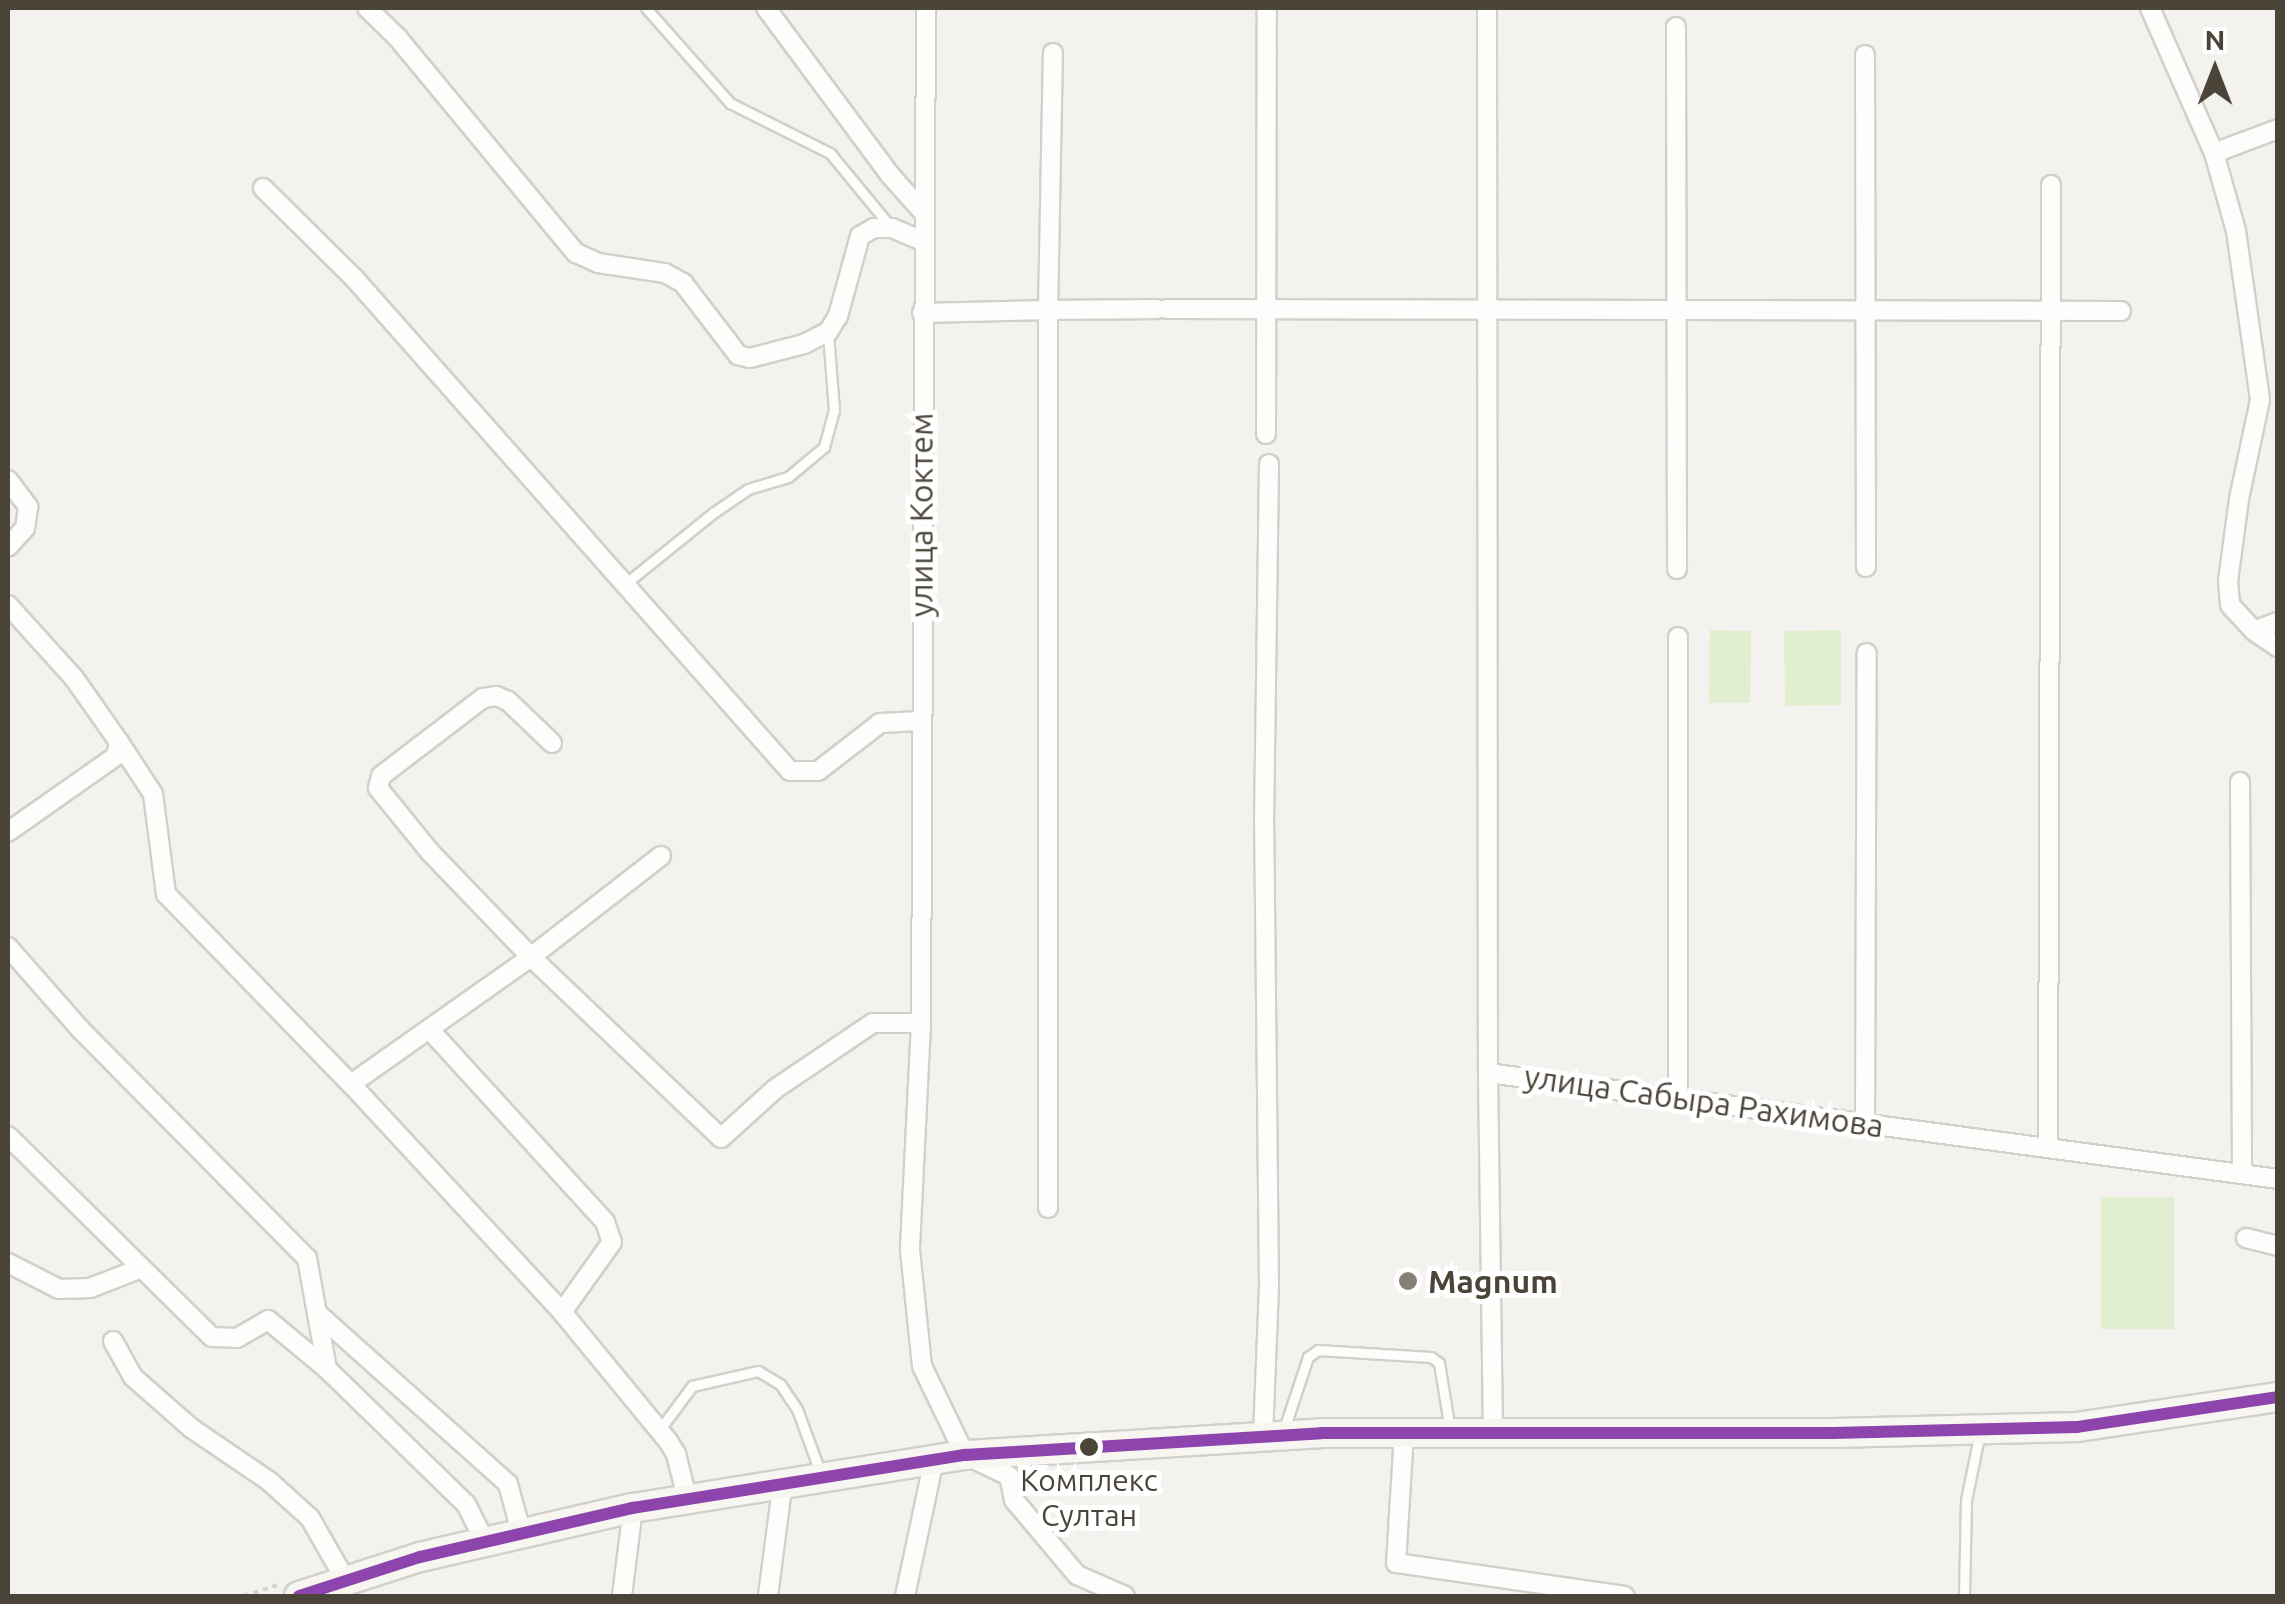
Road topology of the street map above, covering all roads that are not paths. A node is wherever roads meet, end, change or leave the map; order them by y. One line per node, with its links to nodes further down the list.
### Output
1 (367, 8): 26 (street)
2 (646, 8): 16 (lane)
3 (766, 8): 15 (street)
4 (926, 8): 15 (street, улица Коктем)
5 (1267, 8): 18 (street)
6 (1487, 8): 23 (street)
7 (2150, 8): 12 (street)
8 (1676, 28): 22 (street)
9 (1053, 53): 21 (street)
10 (1865, 56): 19 (street)
11 (2278, 129): 12 (street)
12 (2214, 153): 27 (street)
13 (2050, 184): 20 (street)
14 (263, 188): 34 (street)
15 (922, 212): 17 (street, улица Коктем)
16 (892, 228): 17 (street); 26 (street)
17 (922, 241): 25 (street, улица Коктем)
18 (1268, 306): 21 (street); 23 (street); 28 (street)
19 (1863, 308): 20 (street); 22 (street); 32 (street)
20 (2052, 308): 24 (street); 56 (street)
21 (1048, 310): 25 (street); 59 (street)
22 (1676, 310): 23 (street); 33 (street)
23 (1488, 312): 51 (street)
24 (2121, 312)
25 (922, 313): 41 (street, улица Коктем)
26 (828, 332): 34 (lane)
27 (2269, 396): 37 (street)
28 (1266, 434)
29 (1269, 464): 74 (street)
30 (8, 480): 31 (street)
31 (8, 547)
32 (1866, 566)
33 (1677, 569)
34 (623, 585): 41 (street)
35 (8, 605): 42 (street)
36 (2278, 622): 37 (street)
37 (2254, 630): 39 (street)
38 (1678, 637): 53 (street)
39 (2278, 647)
40 (1867, 653): 54 (street)
41 (920, 721): 49 (street, улица Коктем)
42 (119, 742): 45 (street); 52 (street)
43 (552, 743): 48 (street)
44 (2240, 782): 57 (street)
45 (8, 832)
46 (661, 856): 48 (street)
47 (8, 947): 65 (street)
48 (532, 956): 49 (street); 50 (street)
49 (921, 1024): 75 (street, улица Коктем)
50 (429, 1029): 52 (street); 64 (street)
51 (1488, 1072): 53 (street, улица Сабыра Рахимова); 73 (street, улица Сабыра Рахимова)
52 (351, 1084): 64 (street)
53 (1678, 1097): 54 (street, улица Сабыра Рахимова)
54 (1865, 1123): 56 (street, улица Сабыра Рахимова)
55 (8, 1136): 63 (street)
56 (2048, 1148): 57 (street, улица Сабыра Рахимова)
57 (2242, 1174): 58 (street, улица Сабыра Рахимова)
58 (2278, 1179)
59 (1048, 1208)
60 (2246, 1238): 61 (street)
61 (2278, 1246)
62 (8, 1263): 63 (street)
63 (140, 1269): 67 (street)
64 (562, 1312): 70 (street)
65 (317, 1313): 67 (street); 81 (street)
66 (113, 1342): 83 (street)
67 (327, 1369): 82 (street)
68 (2278, 1397): 69 (main road)
69 (1980, 1429): 73 (main road); 90 (lane)
70 (658, 1432): 77 (lane); 79 (street)
71 (1404, 1433): 72 (main road); 74 (main road); 89 (street)
72 (1451, 1433): 73 (main road); 74 (lane)
73 (1492, 1433)
74 (1272, 1436): 75 (main road)
75 (965, 1455): 76 (main road); 88 (street)
76 (934, 1459): 77 (main road); 87 (street)
77 (821, 1474): 78 (main road)
78 (783, 1481): 79 (main road); 86 (street)
79 (687, 1498): 80 (main road)
80 (633, 1508): 81 (main road); 85 (street)
81 (522, 1532): 82 (main road)
82 (484, 1540): 83 (main road)
83 (346, 1581): 84 (main road)
84 (299, 1596)
85 (622, 1596)
86 (768, 1596)
87 (904, 1596)
88 (1124, 1596)
89 (1624, 1596)
90 (1964, 1596)

